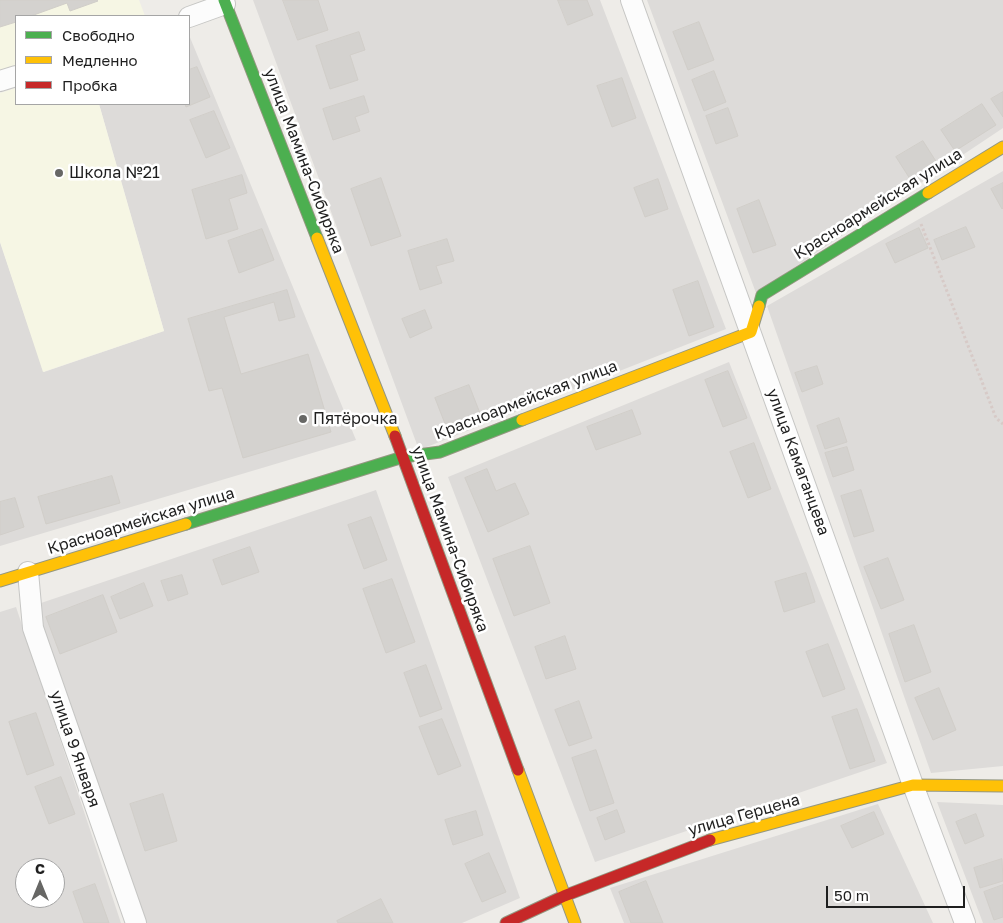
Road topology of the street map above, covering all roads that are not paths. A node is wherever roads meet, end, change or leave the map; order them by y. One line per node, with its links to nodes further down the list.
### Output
1 (631, 0): 7 (street, улица Камаганцева)
2 (225, 2): 3 (street); 8 (street, улица Мамина-Сибиряка)
3 (190, 17)
4 (15, 76): 5 (street)
5 (0, 81)
6 (1003, 146): 7 (street, Красноармейская улица)
7 (752, 332): 8 (street, Красноармейская улица); 11 (street, улица Камаганцева)
8 (403, 457): 9 (street, Красноармейская улица); 13 (street, улица Мамина-Сибиряка)
9 (28, 572): 10 (street, Красноармейская улица); 14 (street, улица 9 Января)
10 (0, 580)
11 (913, 785): 12 (street, улица Герцена); 13 (street, улица Герцена); 17 (street, улица Камаганцева)
12 (1003, 786)
13 (564, 896): 15 (street, улица Герцена); 16 (street, улица Мамина-Сибиряка)
14 (136, 923)
15 (506, 923)
16 (575, 923)
17 (965, 923)

